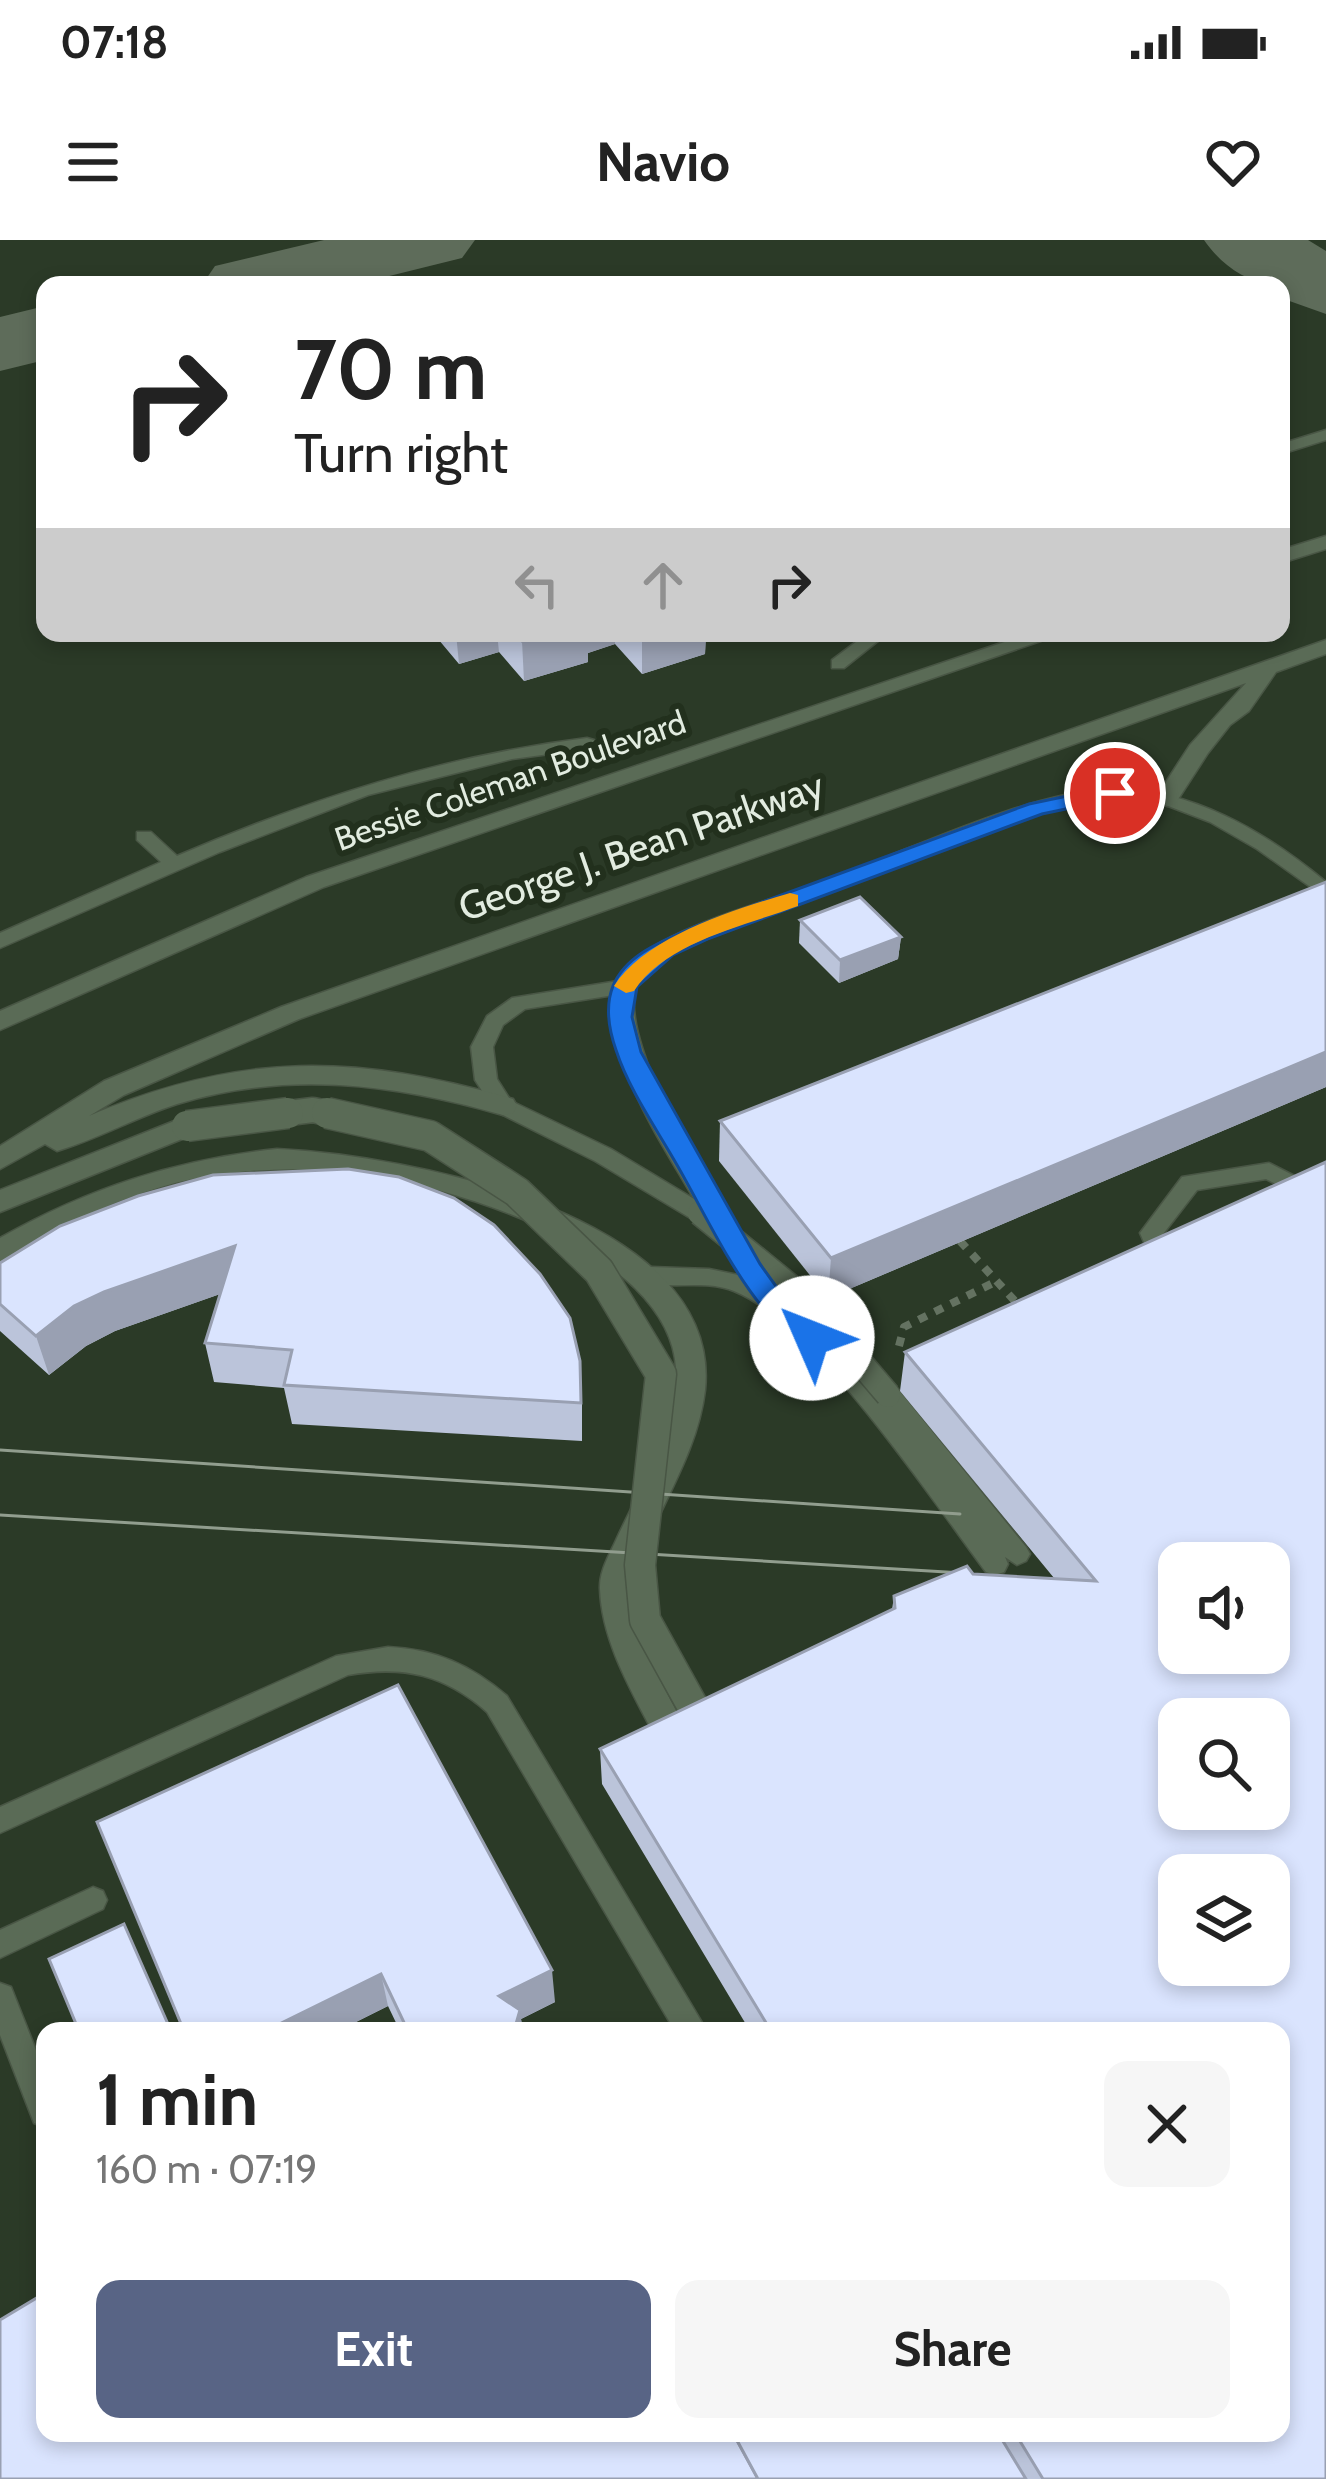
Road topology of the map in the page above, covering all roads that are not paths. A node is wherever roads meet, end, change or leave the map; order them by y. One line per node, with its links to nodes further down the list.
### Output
1 (1326, 435): 2 (lane)
2 (1290, 446)
3 (1326, 542): 4 (street)
4 (1290, 554)
5 (867, 642): 8 (lane)
6 (1026, 642): 17 (street, Bessie Coleman Boulevard)
7 (1326, 646): 9 (street, George J. Bean Parkway)
8 (838, 664)
9 (1269, 667): 11 (street); 19 (street, George J. Bean Parkway)
10 (586, 744): 13 (lane)
11 (1167, 799): 14 (lane); 16 (lane)
12 (144, 836): 13 (lane)
13 (176, 865): 15 (lane)
14 (1326, 892)
15 (0, 941)
16 (625, 987): 18 (lane); 25 (lane)
17 (0, 1021)
18 (514, 1111): 19 (street); 26 (lane, bridge)
19 (0, 1163)
20 (0, 1202): 28 (street, bridge)
21 (1326, 1202): 24 (lane)
22 (0, 1251): 23 (street)
23 (651, 1276): 25 (lane); 29 (street)
24 (1175, 1292)
25 (774, 1303): 26 (lane)
26 (879, 1400): 27 (lane)
27 (1006, 1559)
28 (708, 1733)
29 (678, 1747)
30 (0, 1820): 34 (lane)
31 (93, 1900): 32 (lane)
32 (0, 1944)
33 (0, 1997): 35 (lane)
34 (687, 2022)
35 (36, 2089)

